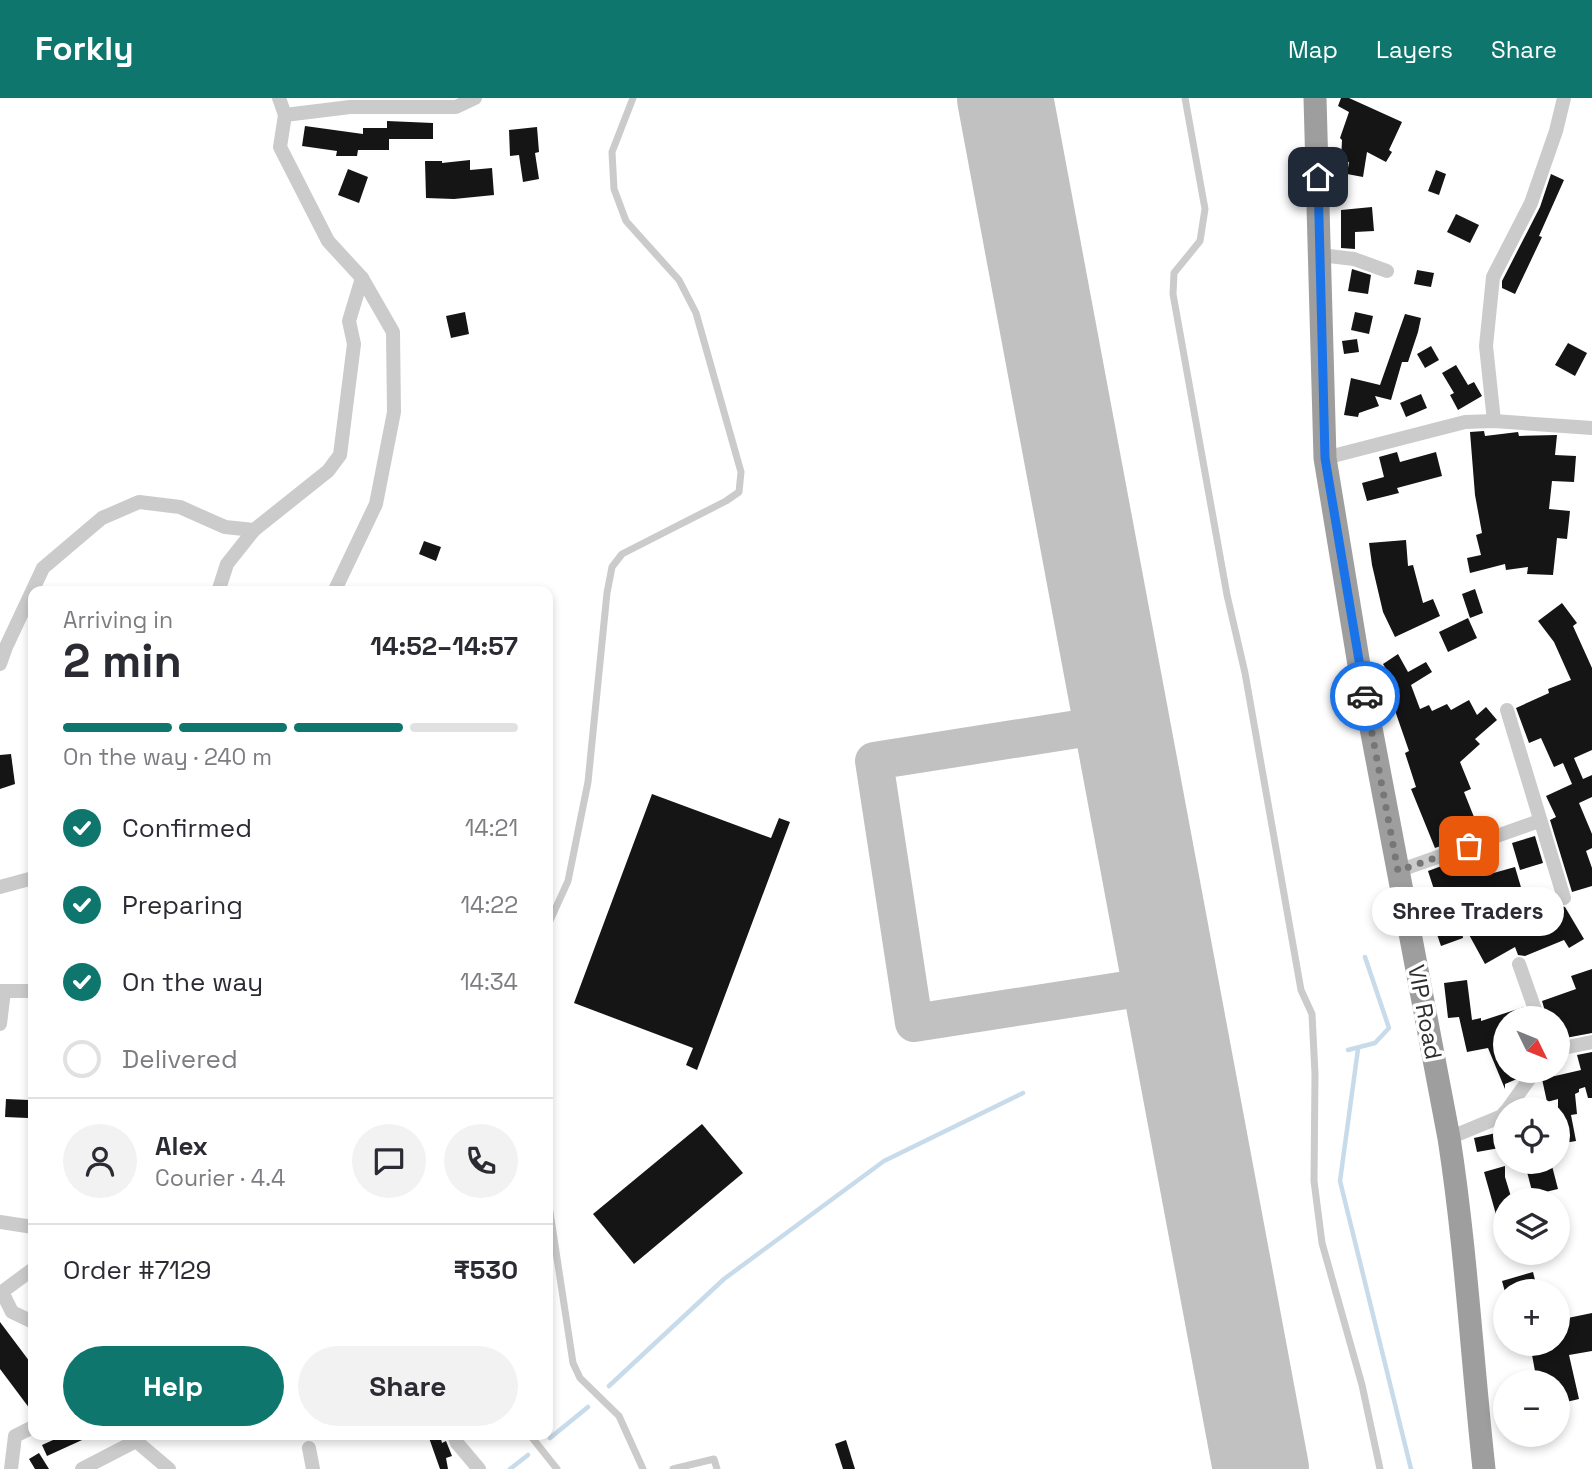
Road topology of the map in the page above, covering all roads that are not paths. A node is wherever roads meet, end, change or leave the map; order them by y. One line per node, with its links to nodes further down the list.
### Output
1 (279, 98): 7 (street)
2 (475, 98): 7 (street)
3 (633, 98): 26 (lane)
4 (1185, 98): 54 (lane)
5 (1315, 98): 8 (highway, VIP Road)
6 (1564, 98): 11 (street)
7 (285, 115): 10 (street)
8 (1320, 255): 9 (street); 13 (highway, VIP Road)
9 (1387, 271)
10 (362, 278): 14 (street); 17 (street)
11 (1494, 421): 12 (street); 13 (street)
12 (1592, 428)
13 (1325, 458): 22 (highway, VIP Road)
14 (254, 530): 15 (street); 16 (street)
15 (34, 586)
16 (220, 586)
17 (337, 586)
18 (28, 600): 19 (street)
19 (0, 664)
20 (1507, 710): 21 (street)
21 (1539, 821): 22 (street); 25 (street)
22 (1398, 871): 35 (highway, VIP Road)
23 (28, 879): 24 (street)
24 (0, 887)
25 (1564, 898)
26 (553, 914)
27 (1519, 964): 30 (street)
28 (2, 991): 29 (street); 31 (street)
29 (28, 991)
30 (1534, 1006)
31 (0, 1024)
32 (1592, 1042): 33 (street)
33 (1570, 1047)
34 (1493, 1120): 35 (street)
35 (1449, 1138): 55 (highway, VIP Road)
36 (0, 1222): 37 (street)
37 (28, 1226)
38 (553, 1232): 51 (lane)
39 (28, 1273): 40 (street)
40 (28, 1319)
41 (28, 1430): 45 (street)
42 (456, 1440): 49 (street)
43 (534, 1440): 50 (lane)
44 (309, 1448): 48 (street)
45 (10, 1469)
46 (82, 1469): 47 (street)
47 (169, 1469)
48 (313, 1469)
49 (479, 1469)
50 (557, 1469)
51 (643, 1469)
52 (673, 1469): 53 (lane)
53 (717, 1469)
54 (1380, 1469)
55 (1484, 1469)

